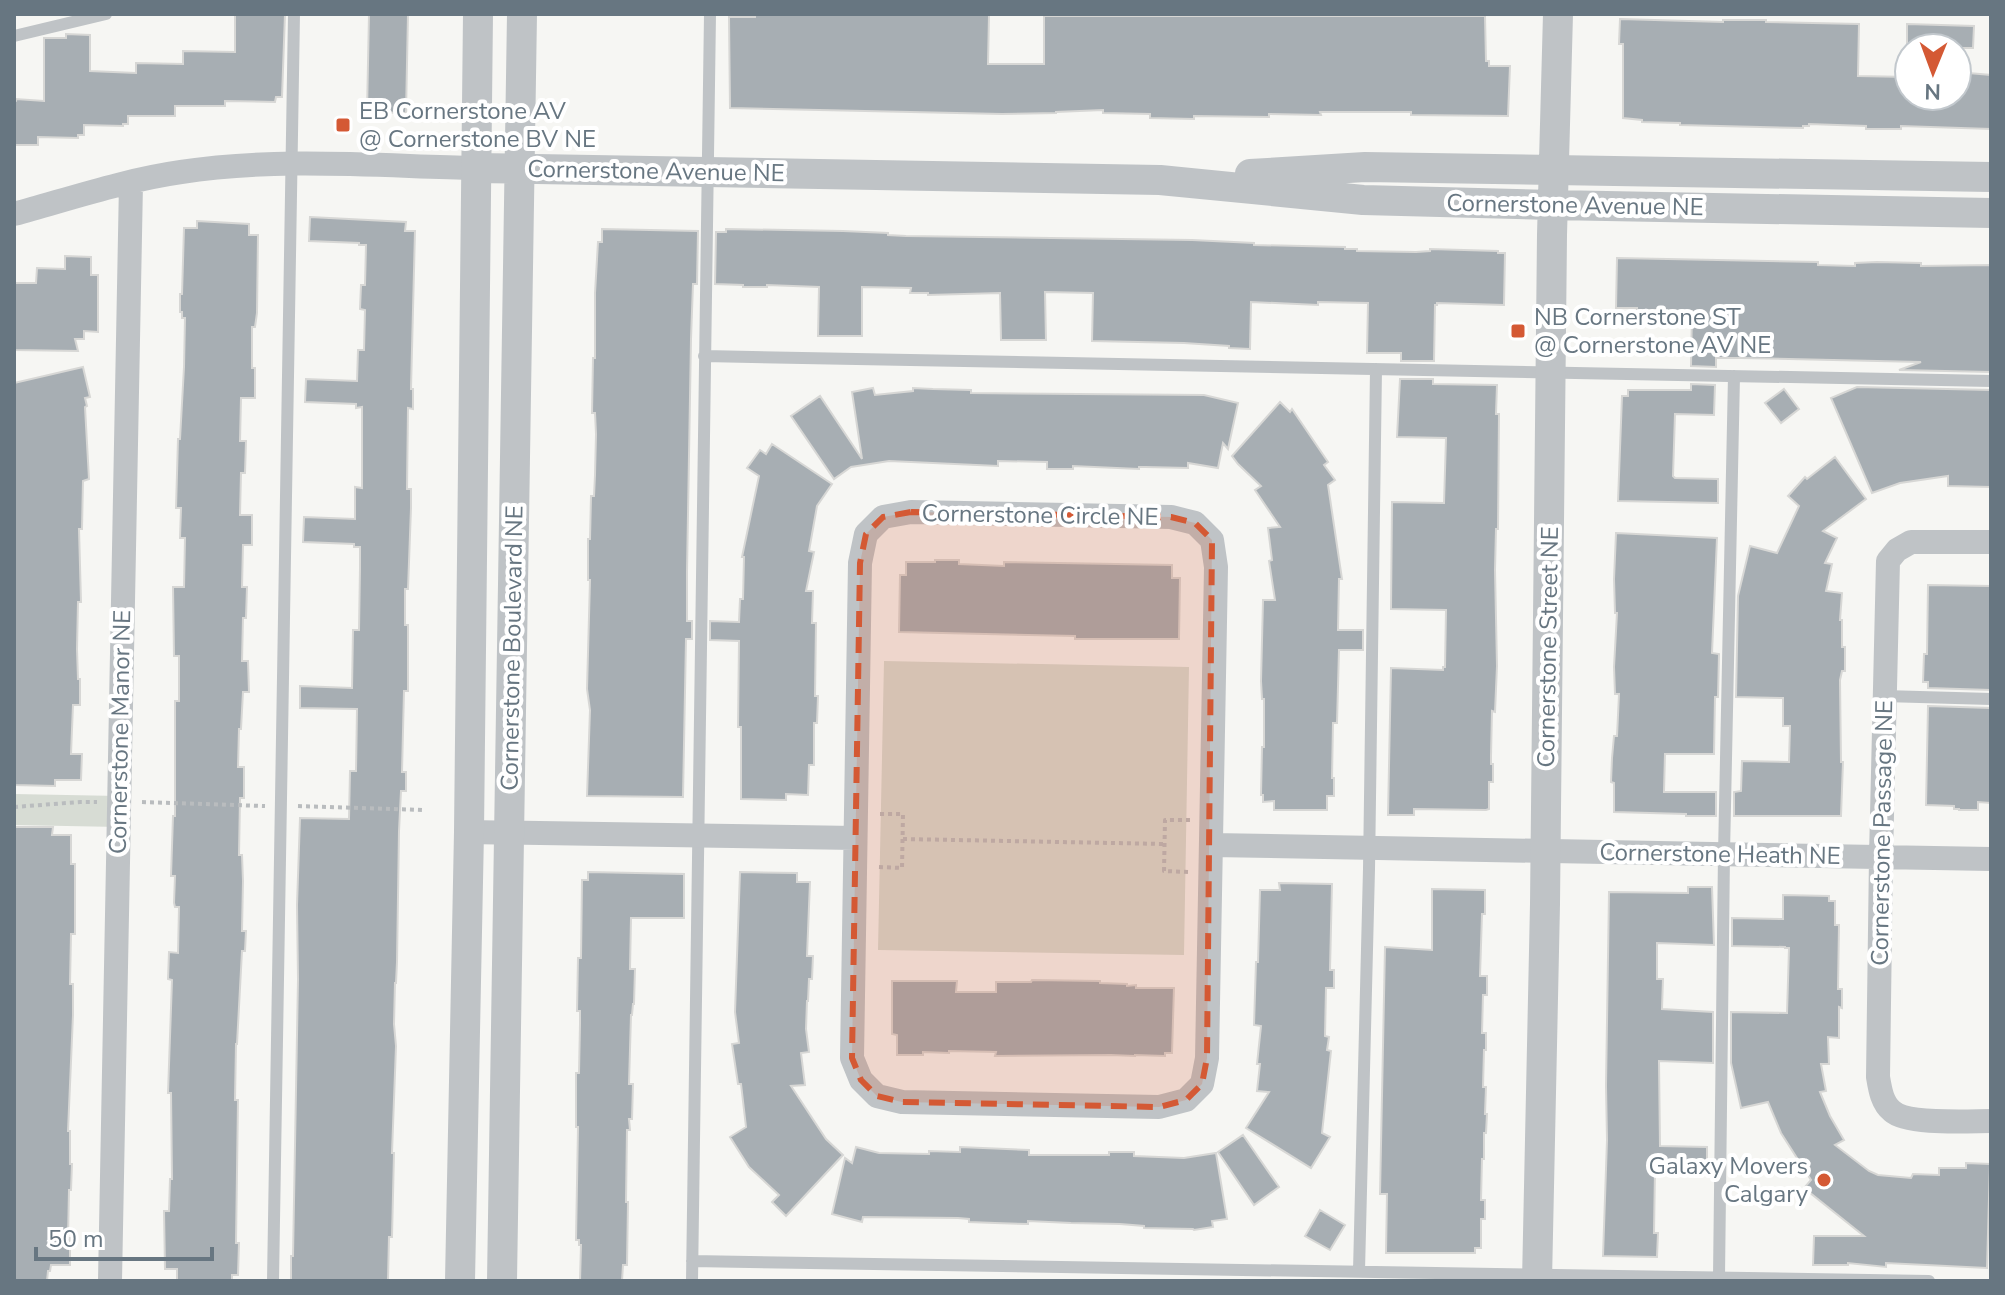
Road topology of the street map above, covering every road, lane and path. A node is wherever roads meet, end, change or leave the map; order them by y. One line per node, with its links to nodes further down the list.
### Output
1 (106, 14): 7 (lane)
2 (294, 14): 8 (lane)
3 (478, 14): 9 (street, Cornerstone Boulevard NE)
4 (522, 14): 10 (street, Cornerstone Boulevard NE)
5 (710, 14): 12 (lane)
6 (1558, 14): 11 (street, Cornerstone Street NE)
7 (14, 36)
8 (292, 163): 9 (street, Cornerstone Avenue NE); 15 (street, Cornerstone Avenue NE); 28 (lane)
9 (476, 168): 10 (street, Cornerstone Avenue NE); 33 (street, Cornerstone Boulevard NE)
10 (519, 169): 12 (street, Cornerstone Avenue NE); 34 (street, Cornerstone Boulevard NE)
11 (1554, 169): 13 (street, Cornerstone Avenue NE); 14 (street, Cornerstone Avenue NE); 16 (street, Cornerstone Street NE)
12 (707, 172): 14 (street, Cornerstone Avenue NE); 19 (lane)
13 (1991, 177)
14 (1160, 180): 16 (street, Cornerstone Avenue NE)
15 (131, 183): 18 (street, Cornerstone Avenue NE); 27 (street, Cornerstone Manor NE)
16 (1553, 205): 17 (street, Cornerstone Avenue NE); 21 (street, Cornerstone Street NE)
17 (1991, 213)
18 (14, 214)
19 (704, 356): 20 (lane); 35 (lane)
20 (1376, 369): 21 (lane); 40 (lane)
21 (1551, 372): 22 (lane); 41 (street, Cornerstone Street NE)
22 (1734, 376): 23 (lane); 42 (lane)
23 (1991, 381)
24 (1991, 542): 25 (street, Cornerstone Passage NE)
25 (1884, 696): 26 (lane); 43 (street, Cornerstone Passage NE)
26 (1991, 699)
27 (119, 802): 28 (path); 29 (path); 52 (street, Cornerstone Manor NE)
28 (281, 806): 30 (path); 53 (lane)
29 (14, 807)
30 (423, 810)
31 (878, 814): 37 (path)
32 (1192, 820): 38 (path)
33 (469, 832): 34 (street); 54 (street, Cornerstone Boulevard NE)
34 (510, 833): 35 (street); 55 (street, Cornerstone Boulevard NE)
35 (697, 836): 36 (street); 48 (lane)
36 (855, 838): 39 (street, Cornerstone Circle NE); 39 (street, Cornerstone Circle NE)
37 (903, 839): 38 (path); 45 (path)
38 (1165, 844): 46 (path)
39 (1212, 845): 40 (street)
40 (1368, 848): 41 (street); 49 (lane)
41 (1545, 851): 42 (street, Cornerstone Heath NE); 51 (street, Cornerstone Street NE)
42 (1724, 854): 43 (street, Cornerstone Heath NE); 50 (lane)
43 (1881, 857): 44 (street, Cornerstone Heath NE); 47 (street, Cornerstone Passage NE)
44 (1991, 859)
45 (877, 867)
46 (1191, 872)
47 (1991, 1121)
48 (692, 1261): 49 (lane); 56 (lane)
49 (1359, 1271): 51 (lane)
50 (1719, 1277): 51 (lane); 57 (lane)
51 (1537, 1278)
52 (110, 1281)
53 (273, 1281)
54 (460, 1281)
55 (502, 1281)
56 (692, 1281)
57 (1929, 1281)

